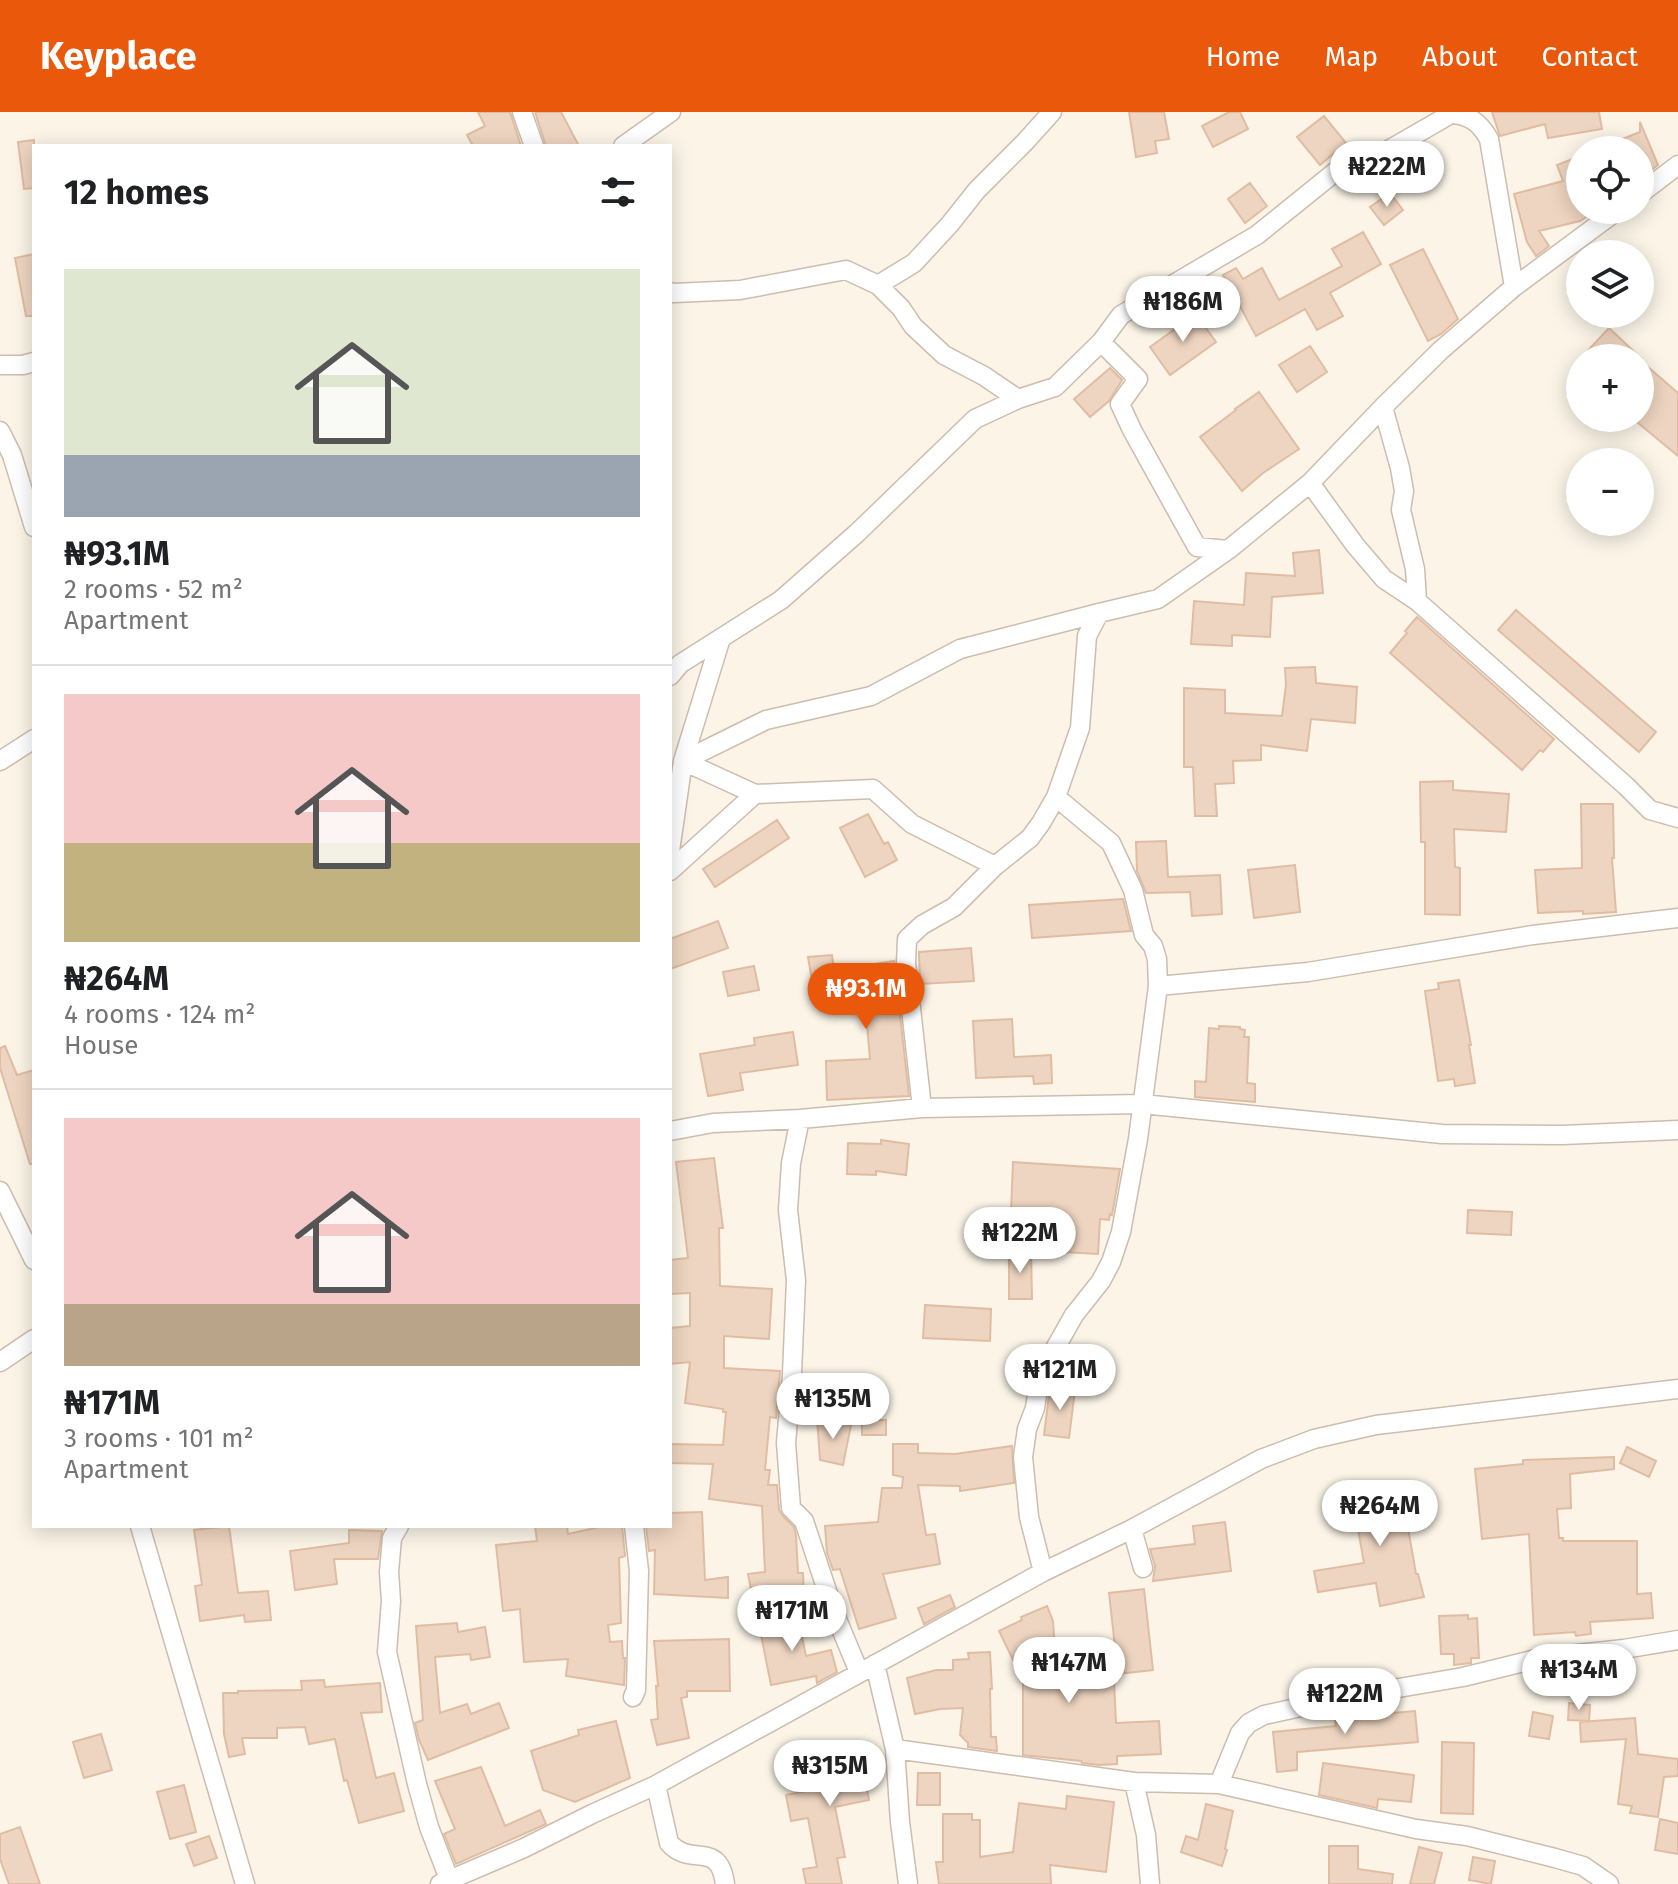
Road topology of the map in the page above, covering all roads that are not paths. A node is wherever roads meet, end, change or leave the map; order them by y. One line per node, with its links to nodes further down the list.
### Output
1 (522, 112): 5 (street)
2 (671, 112): 4 (street)
3 (1052, 112): 10 (street)
4 (646, 118): 6 (street)
5 (533, 144)
6 (625, 144)
7 (1678, 165): 8 (street)
8 (1654, 183)
9 (1599, 224): 11 (street)
10 (878, 285): 12 (street); 16 (street)
11 (1514, 287): 13 (street); 17 (street)
12 (672, 292)
13 (1101, 342): 16 (street); 21 (street)
14 (32, 363): 15 (street)
15 (0, 365)
16 (1018, 399): 24 (street)
17 (1383, 407): 19 (street); 22 (street)
18 (0, 431): 20 (street)
19 (1310, 483): 21 (street); 22 (street)
20 (32, 520)
21 (1228, 550): 23 (street)
22 (1417, 601): 31 (street)
23 (1099, 613): 28 (street); 30 (street)
24 (721, 638): 25 (street); 28 (street)
25 (672, 674)
26 (32, 740): 27 (street)
27 (0, 761)
28 (683, 761): 29 (street); 32 (street)
29 (755, 794): 33 (street); 34 (street)
30 (1056, 797): 33 (street); 36 (street)
31 (1678, 818)
32 (672, 837)
33 (995, 866): 38 (street)
34 (672, 869)
35 (1678, 918): 36 (street)
36 (1158, 986): 37 (street)
37 (1142, 1104): 38 (street); 40 (street); 52 (street)
38 (922, 1108): 39 (street)
39 (800, 1119): 41 (street); 54 (street)
40 (1678, 1130)
41 (672, 1131)
42 (0, 1191): 43 (street)
43 (32, 1256)
44 (32, 1340): 45 (street)
45 (0, 1362)
46 (1678, 1389): 50 (street)
47 (141, 1528): 62 (street)
48 (398, 1528): 61 (street)
49 (634, 1528): 55 (street)
50 (1132, 1529): 51 (street); 52 (street)
51 (1143, 1568)
52 (1043, 1572): 54 (street)
53 (1678, 1640): 58 (street)
54 (867, 1668): 56 (street); 59 (street)
55 (633, 1697)
56 (895, 1749): 57 (street); 64 (street)
57 (1134, 1782): 58 (street); 60 (street)
58 (1219, 1784): 65 (street)
59 (656, 1785): 61 (street); 63 (street)
60 (1154, 1880)
61 (444, 1882)
62 (245, 1884)
63 (725, 1884)
64 (908, 1884)
65 (1609, 1884)

